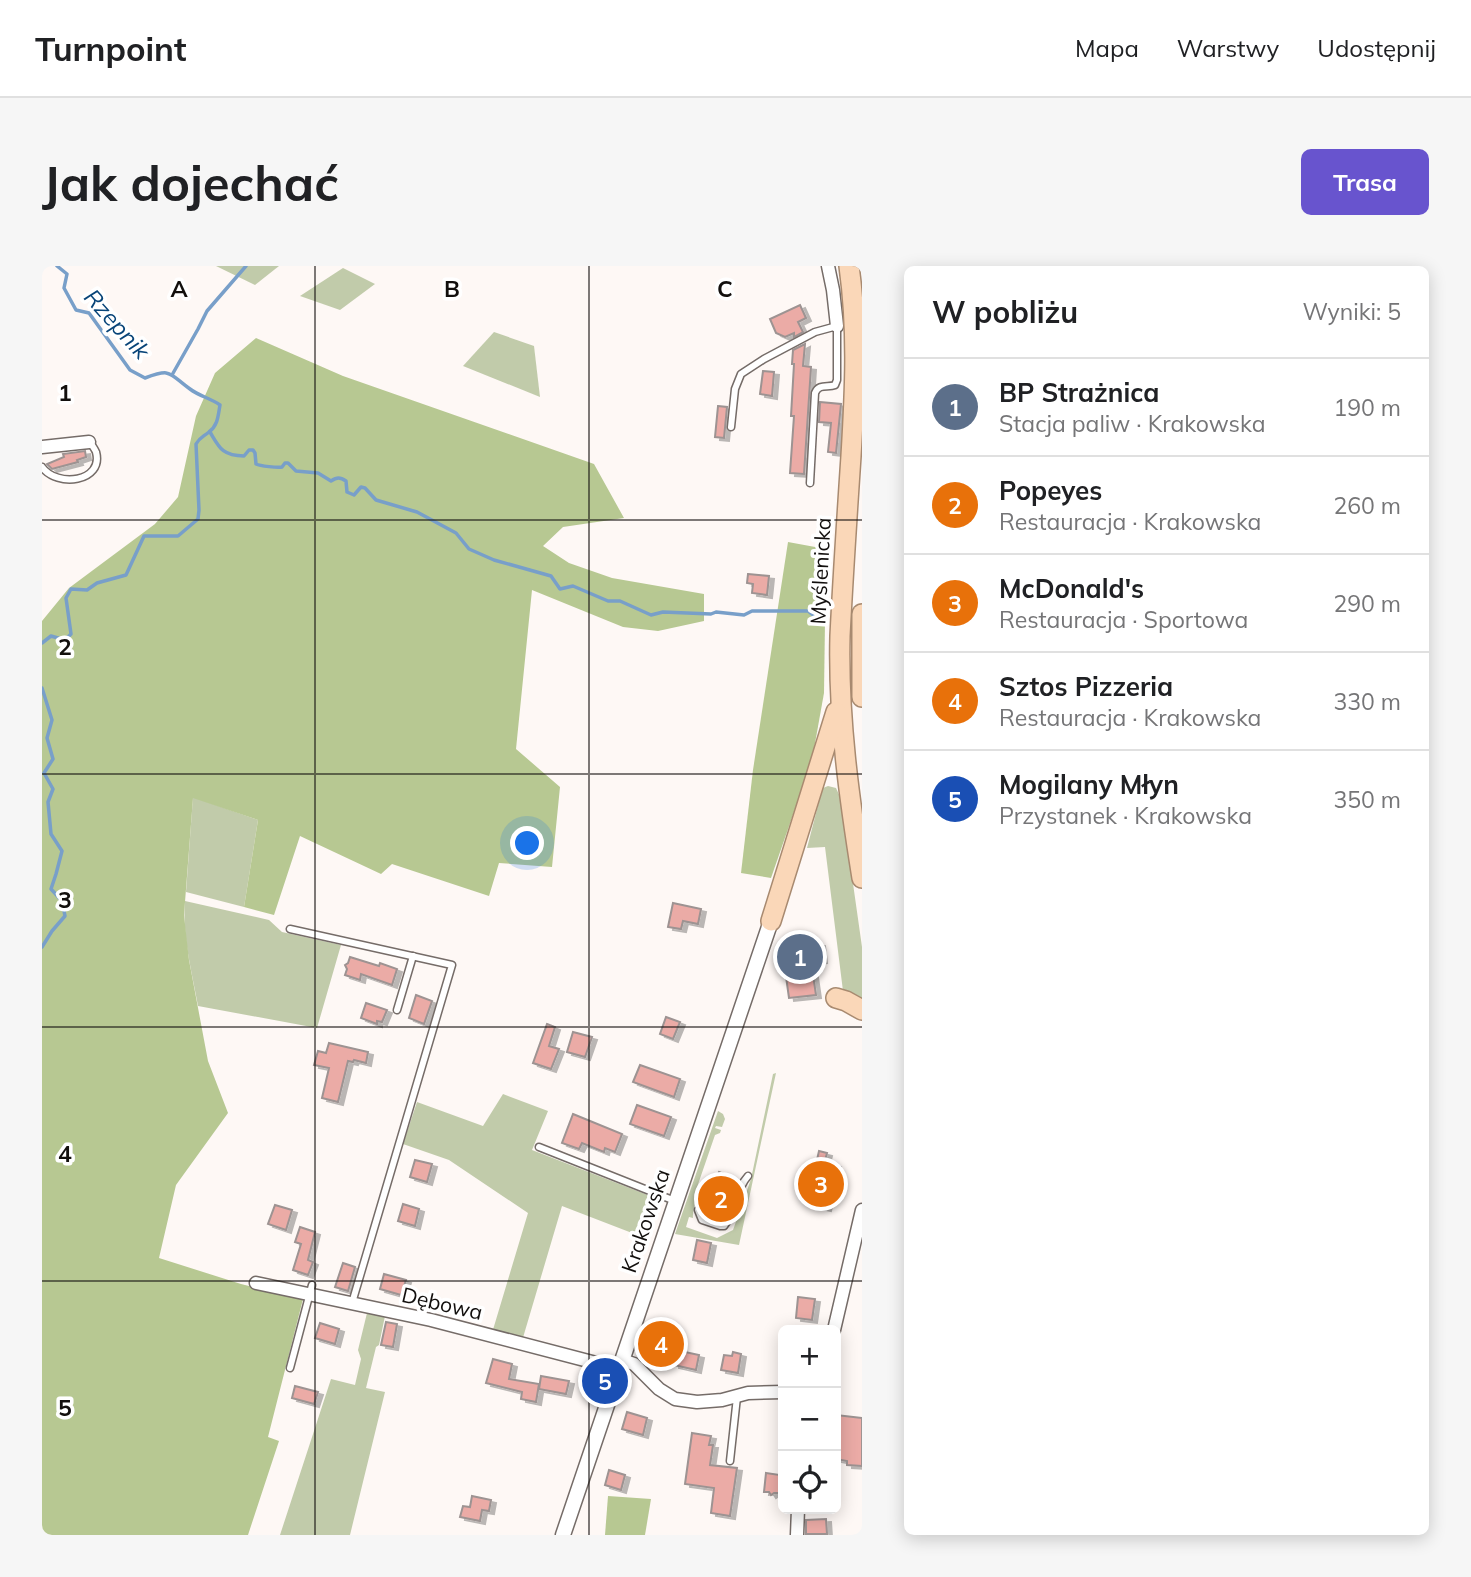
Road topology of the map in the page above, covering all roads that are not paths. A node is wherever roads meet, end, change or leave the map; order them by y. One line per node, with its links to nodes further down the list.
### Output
1 (828, 266): 3 (street)
2 (849, 266): 11 (highway, Myślenicka)
3 (837, 326): 4 (lane); 8 (lane)
4 (732, 427)
5 (89, 442): 6 (street); 7 (lane)
6 (42, 447)
7 (42, 467)
8 (810, 483)
9 (862, 614): 10 (highway, Myślenicka)
10 (862, 697)
11 (840, 701): 12 (highway); 13 (highway, Myślenicka)
12 (815, 783): 13 (highway); 15 (highway)
13 (848, 787): 14 (highway, Myślenicka)
14 (862, 878)
15 (771, 921): 23 (street, Krakowska)
16 (290, 929): 17 (lane)
17 (413, 956): 19 (lane); 28 (lane)
18 (836, 998): 20 (highway)
19 (397, 1010)
20 (862, 1010)
21 (539, 1147): 23 (lane)
22 (748, 1176): 24 (lane)
23 (675, 1201): 30 (street, Krakowska)
24 (698, 1210)
25 (862, 1210): 29 (street)
26 (256, 1283): 27 (street, Dębowa)
27 (310, 1290): 28 (street, Dębowa); 31 (lane)
28 (352, 1303): 30 (street, Dębowa)
29 (835, 1325)
30 (620, 1364): 33 (street); 36 (street, Krakowska)
31 (290, 1368)
32 (778, 1392): 33 (street)
33 (737, 1396): 34 (lane)
34 (730, 1461)
35 (798, 1514): 37 (street)
36 (563, 1535)
37 (797, 1535)

